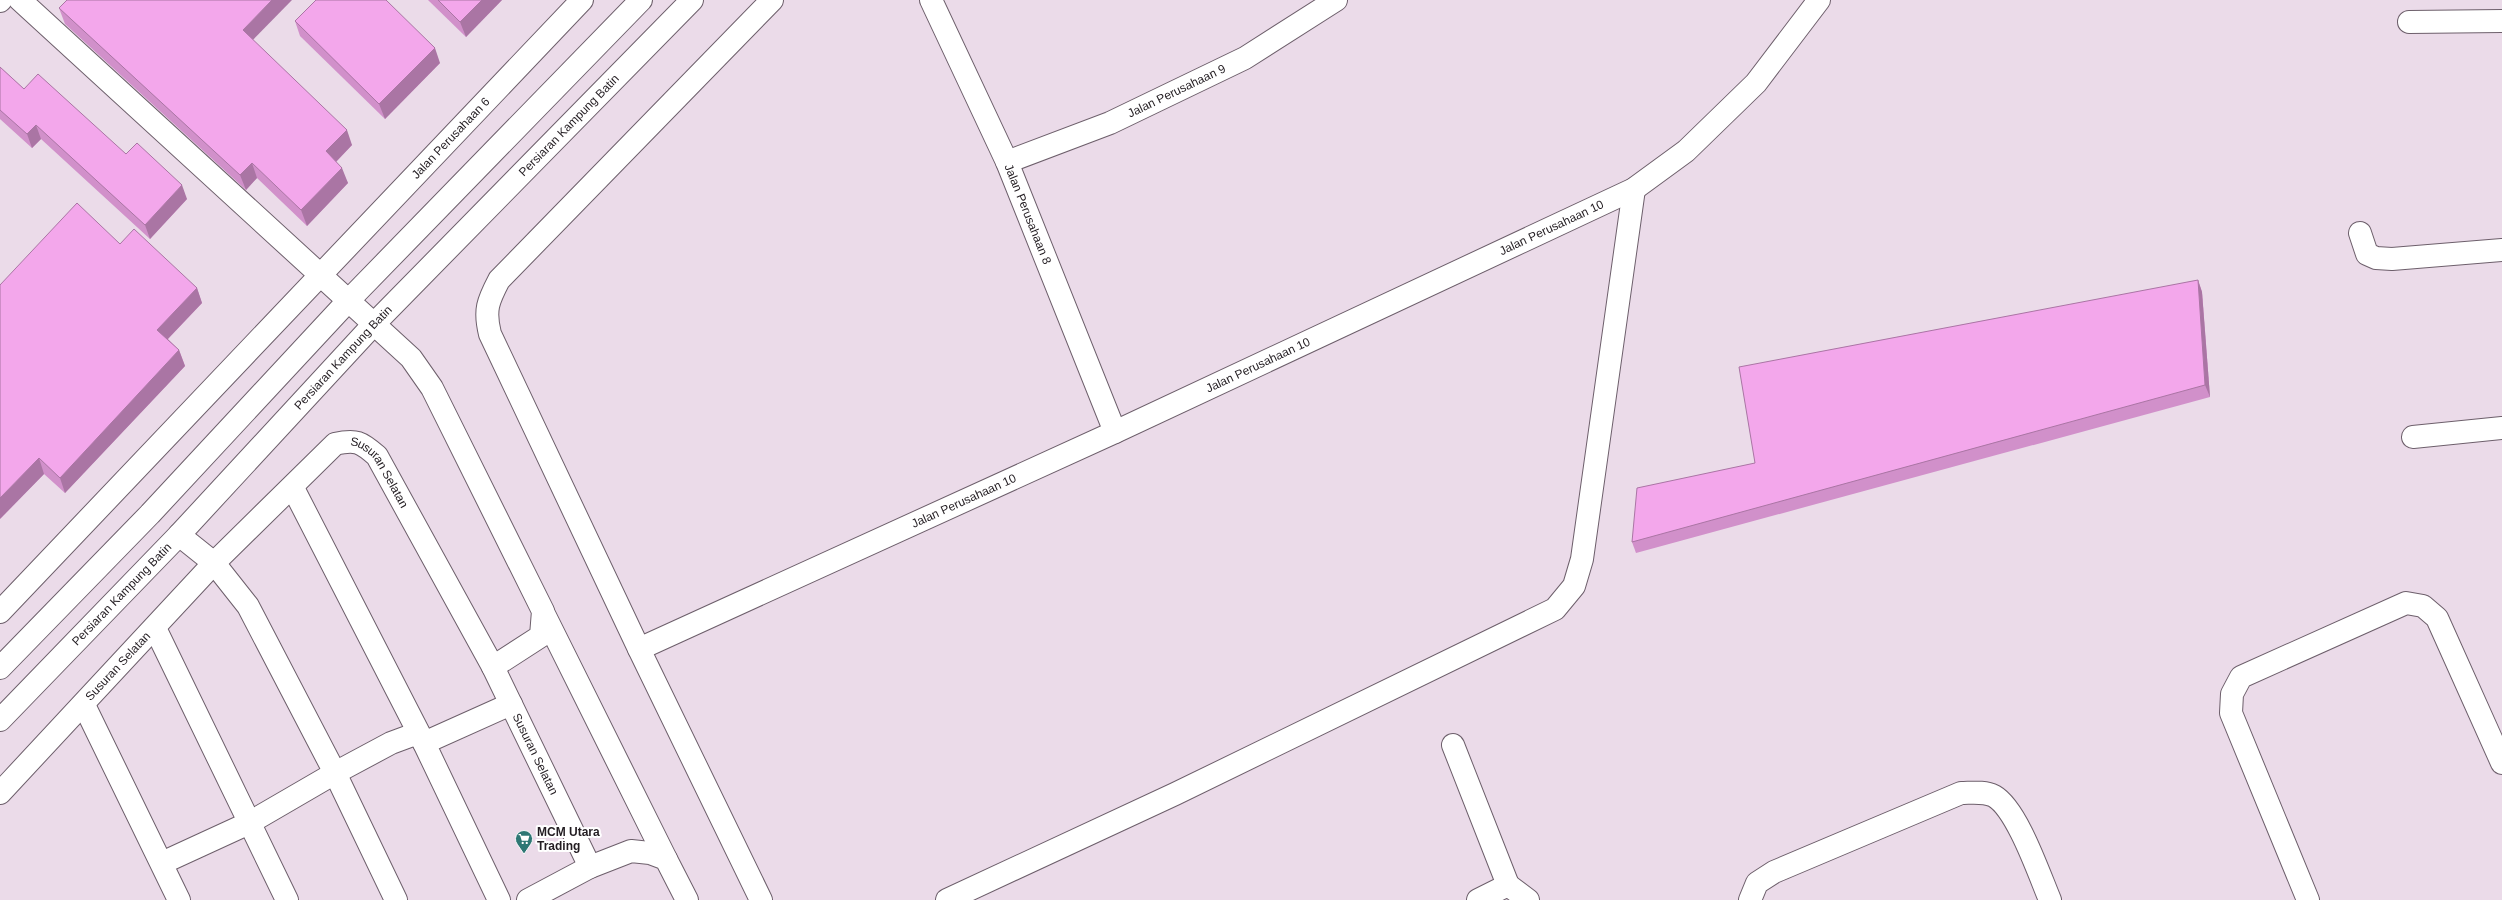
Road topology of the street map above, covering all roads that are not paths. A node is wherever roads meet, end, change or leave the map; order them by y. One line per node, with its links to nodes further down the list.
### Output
1 (20, 0): 15 (street)
2 (582, 0): 15 (street, Jalan Perusahaan 6)
3 (641, 0): 16 (street)
4 (692, 0): 17 (street, Persiaran Kampung Batin)
5 (772, 0): 27 (street)
6 (931, 0): 11 (street, Jalan Perusahaan 8)
7 (1336, 0): 11 (street, Jalan Perusahaan 9)
8 (1819, 0): 12 (street, Jalan Perusahaan 10)
9 (2502, 21): 10 (street)
10 (2409, 22)
11 (1007, 162): 19 (street, Jalan Perusahaan 8)
12 (1634, 189): 19 (street, Jalan Perusahaan 10); 50 (street)
13 (2360, 234): 14 (street)
14 (2502, 250)
15 (320, 277): 16 (street); 25 (street, Jalan Perusahaan 6)
16 (348, 301): 17 (street); 29 (street)
17 (374, 324): 22 (street, Persiaran Kampung Batin); 24 (street)
18 (2502, 428): 20 (street)
19 (1115, 432): 27 (street, Jalan Perusahaan 10)
20 (2413, 437)
21 (293, 488): 23 (street, Susuran Selatan); 28 (street, Susuran Selatan); 33 (street)
22 (178, 534): 23 (street); 32 (street, Persiaran Kampung Batin)
23 (214, 563): 26 (street, Susuran Selatan); 36 (street)
24 (543, 611): 28 (street); 39 (street)
25 (0, 612)
26 (155, 628): 31 (street, Susuran Selatan); 38 (street)
27 (639, 649): 49 (street)
28 (492, 667): 30 (street, Susuran Selatan)
29 (0, 668)
30 (511, 704): 33 (street); 41 (street, Susuran Selatan)
31 (84, 705): 37 (street, Susuran Selatan); 40 (street)
32 (0, 720)
33 (421, 738): 36 (street); 46 (street)
34 (1453, 746): 42 (street)
35 (2502, 763): 55 (street)
36 (335, 773): 38 (street); 45 (street)
37 (0, 793)
38 (249, 823): 40 (street); 44 (street)
39 (666, 859): 41 (street); 48 (street)
40 (162, 863): 43 (street)
41 (590, 867): 47 (street)
42 (1508, 885): 51 (street); 52 (street)
43 (179, 900)
44 (287, 900)
45 (396, 900)
46 (499, 900)
47 (528, 900)
48 (687, 900)
49 (761, 900)
50 (947, 900)
51 (1478, 900)
52 (1528, 900)
53 (1750, 900): 54 (street)
54 (2050, 900)
55 (2308, 900)

